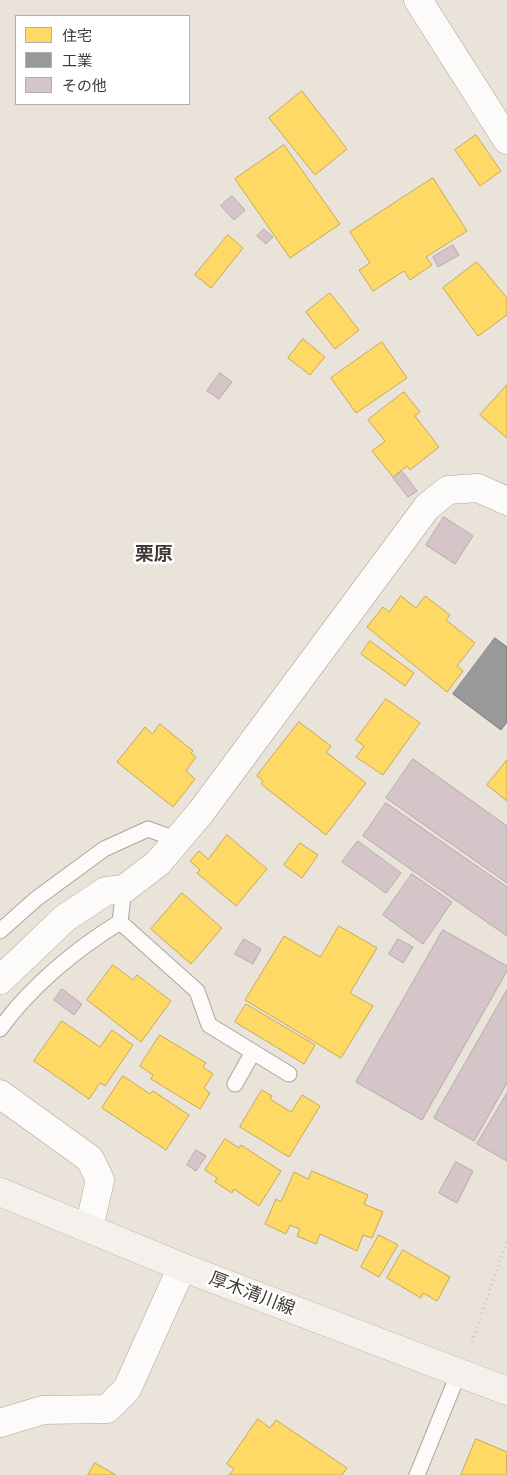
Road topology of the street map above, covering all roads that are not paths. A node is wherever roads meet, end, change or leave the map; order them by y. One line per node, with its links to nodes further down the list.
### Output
1 (418, 0): 2 (street)
2 (507, 140)
3 (507, 501): 4 (street)
4 (178, 840): 5 (street); 7 (lane)
5 (124, 889): 6 (lane); 8 (street)
6 (120, 922): 9 (lane); 10 (lane)
7 (0, 931)
8 (0, 980)
9 (0, 1029)
10 (253, 1052): 11 (lane); 12 (lane)
11 (289, 1074)
12 (235, 1084)
13 (0, 1094): 15 (street)
14 (0, 1192): 15 (main road, 厚木清川線)
15 (89, 1228): 16 (main road, 厚木清川線)
16 (182, 1268): 17 (main road, 厚木清川線); 19 (street)
17 (460, 1373): 18 (main road, 厚木清川線); 20 (lane)
18 (507, 1391)
19 (0, 1423)
20 (417, 1475)

